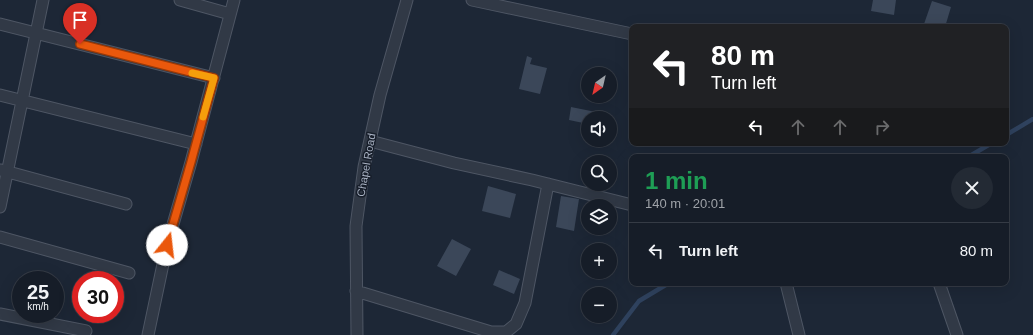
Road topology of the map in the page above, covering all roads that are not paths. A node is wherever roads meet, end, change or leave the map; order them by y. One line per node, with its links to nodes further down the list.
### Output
1 (43, 0): 8 (street)
2 (180, 0): 6 (street)
3 (234, 0): 6 (street)
4 (407, 0): 13 (street, Chapel Road)
5 (472, 0): 9 (street)
6 (230, 14): 10 (street)
7 (0, 24): 8 (street)
8 (36, 33): 10 (street); 12 (street)
9 (629, 33)
10 (214, 78): 14 (street)
11 (0, 95): 12 (street)
12 (22, 100): 14 (street); 15 (street)
13 (370, 141): 16 (street); 24 (street, Chapel Road)
14 (196, 144): 27 (street)
15 (4, 171): 17 (street); 19 (street)
16 (548, 184): 18 (street); 24 (street)
17 (126, 204)
18 (629, 204)
19 (0, 207)
20 (0, 237): 21 (street)
21 (129, 273)
22 (787, 286): 29 (street)
23 (940, 286): 30 (street)
24 (356, 290): 28 (street, Chapel Road)
25 (0, 314): 26 (street)
26 (86, 331)
27 (148, 335)
28 (357, 335)
29 (799, 335)
30 (957, 335)

